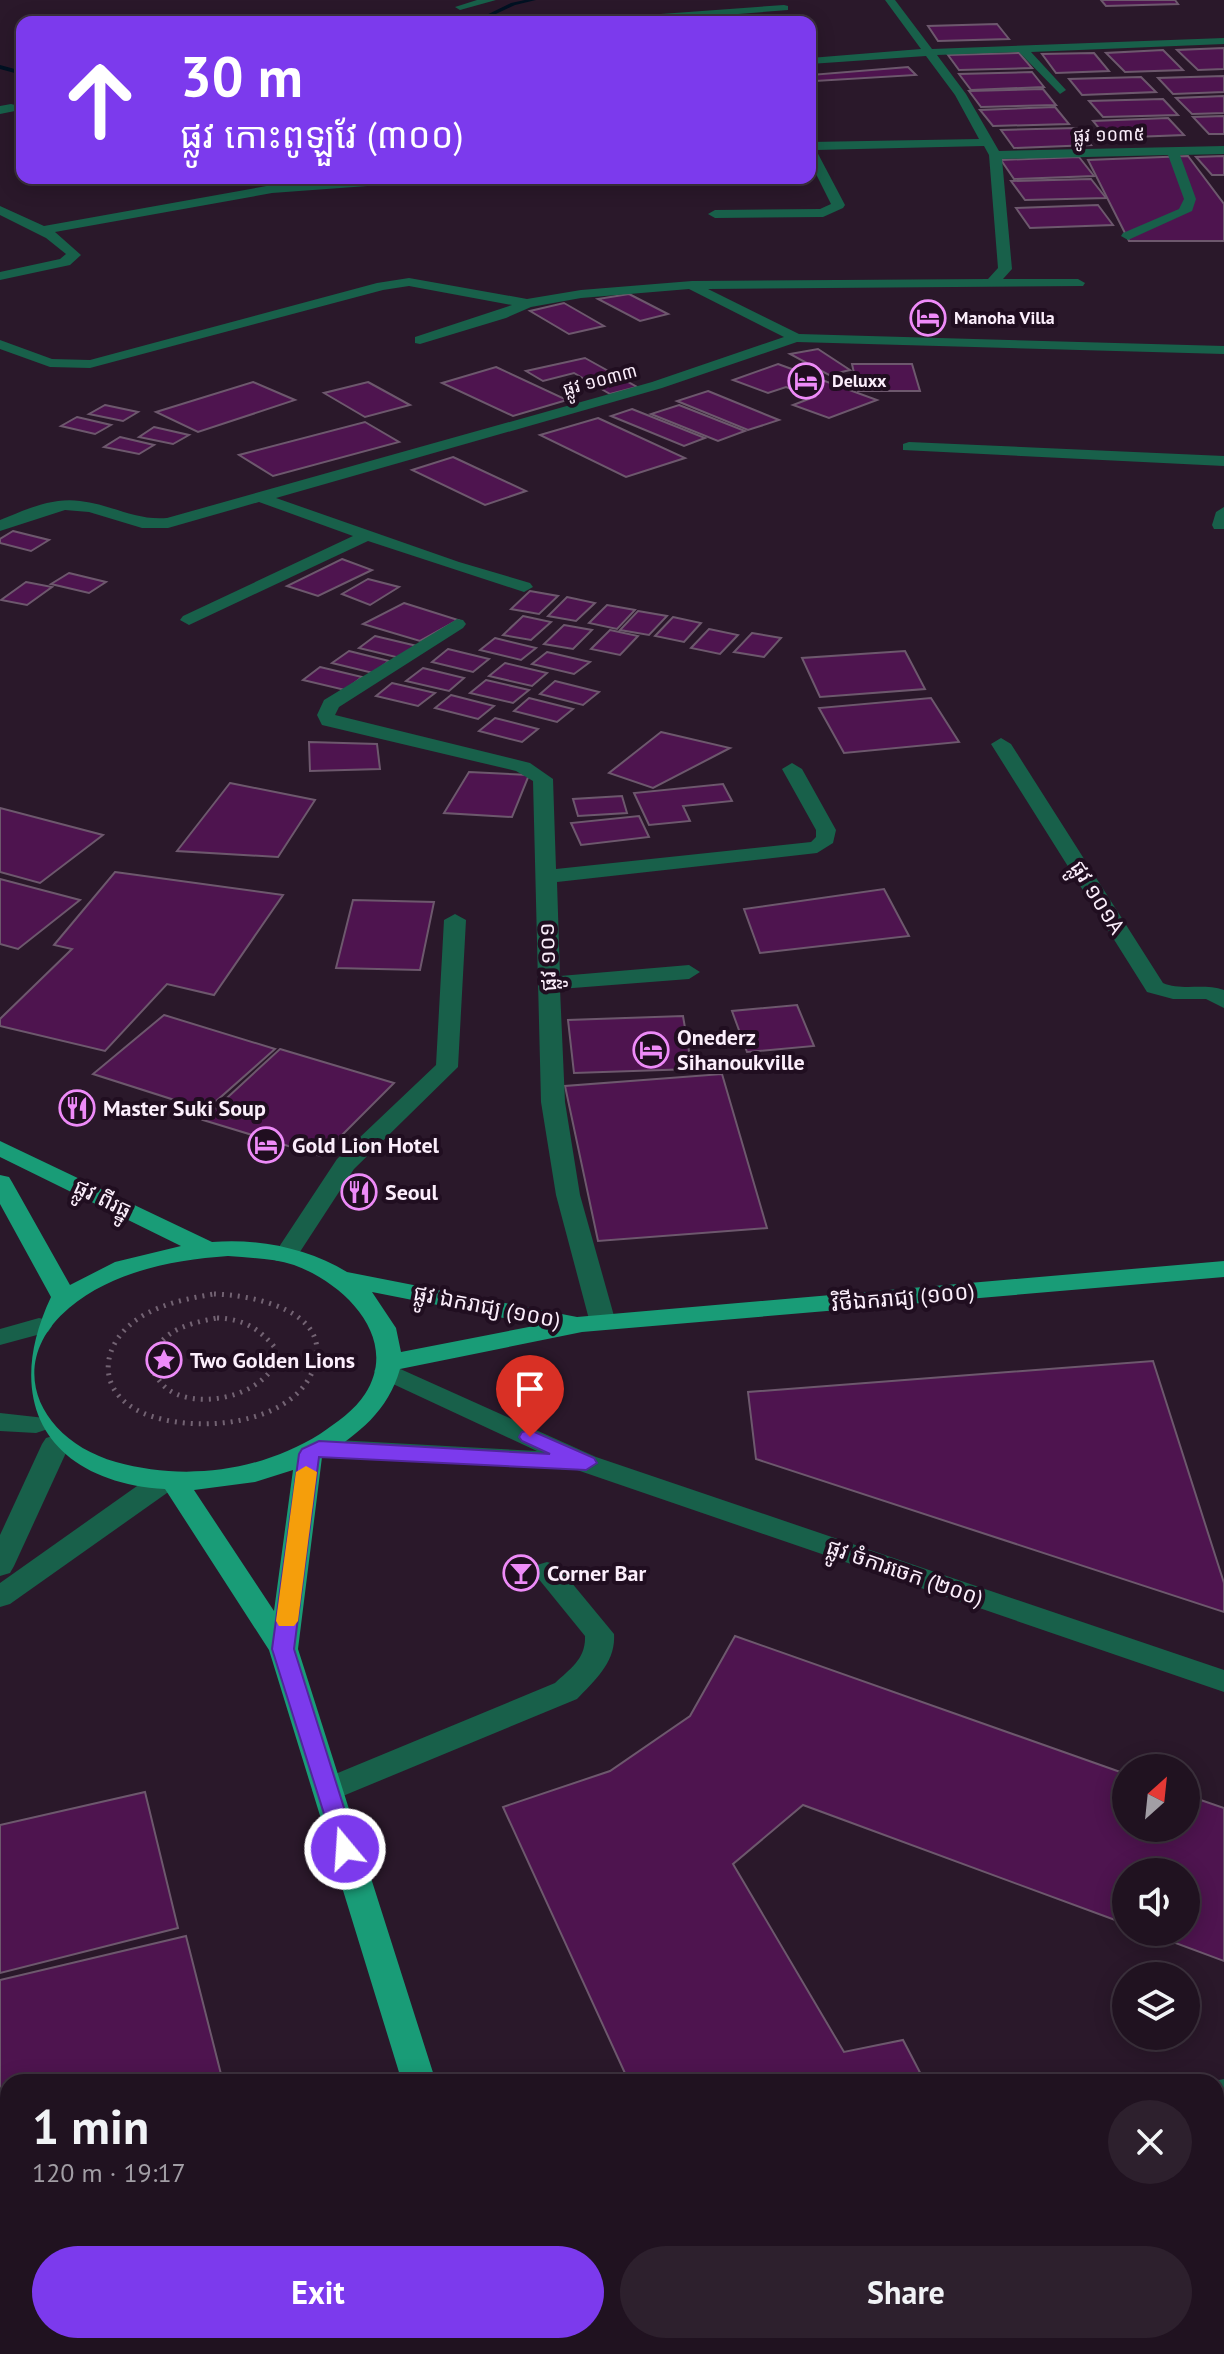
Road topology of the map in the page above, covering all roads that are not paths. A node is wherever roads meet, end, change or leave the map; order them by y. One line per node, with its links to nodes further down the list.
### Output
1 (491, 0): 3 (street)
2 (890, 0): 10 (street)
3 (460, 7)
4 (784, 8): 7 (street)
5 (603, 10): 6 (street)
6 (610, 16)
7 (681, 16)
8 (1224, 41): 9 (street)
9 (1022, 48): 10 (street); 12 (street)
10 (930, 52): 11 (street); 13 (street)
11 (816, 61)
12 (1060, 90)
13 (989, 142): 14 (street); 17 (street)
14 (816, 148)
15 (1224, 150): 16 (street, ផ្លូវ ១០៣៥)
16 (1173, 152): 17 (street, ផ្លូវ ១០៣៥); 23 (street)
17 (995, 155): 25 (street)
18 (816, 160): 21 (street)
19 (340, 184): 22 (street)
20 (0, 210): 22 (street)
21 (715, 214)
22 (41, 231): 24 (street)
23 (1128, 236)
24 (0, 276)
25 (993, 281): 26 (street); 27 (street)
26 (1078, 283)
27 (692, 285): 28 (street); 29 (street)
28 (527, 303): 30 (street); 31 (street)
29 (796, 338): 32 (street, ផ្លូវ ១០៣៣); 35 (street, ផ្លូវ ១០៣៣)
30 (420, 340)
31 (0, 344)
32 (1224, 350)
33 (909, 447): 34 (street)
34 (1224, 461)
35 (256, 496): 36 (street, ផ្លូវ ១០៣៣); 37 (street)
36 (0, 526)
37 (366, 536): 38 (street); 39 (street)
38 (524, 587)
39 (189, 620)
40 (457, 624): 43 (street, ផ្លូវ ១០១)
41 (1001, 744): 47 (street, ផ្លូវ ១០១A)
42 (792, 769): 43 (street)
43 (544, 877): 46 (street, ផ្លូវ ១០១)
44 (455, 920): 51 (street)
45 (689, 972): 46 (street)
46 (548, 983): 55 (street, ផ្លូវ ១០១)
47 (1224, 1001)
48 (0, 1148): 50 (main road, ផ្លូវ ពីរធ្នូ)
49 (0, 1182): 54 (main road)
50 (207, 1249): 51 (main road); 54 (main road)
51 (285, 1256): 53 (main road)
52 (1224, 1269): 55 (main road, វិថីឯករាជ្យ (១០០))
53 (341, 1278): 55 (main road, ផ្លូវ ឯករាជ្យ (១០០)); 58 (main road)
54 (65, 1299): 56 (main road)
55 (592, 1324): 58 (main road, ផ្លូវ ឯករាជ្យ (១០០))
56 (39, 1326): 57 (street); 60 (main road)
57 (0, 1337)
58 (388, 1367): 62 (main road); 63 (street, ផ្លូវ ចំការចេក (២០០))
59 (0, 1422): 60 (street)
60 (36, 1424): 61 (main road)
61 (56, 1444): 64 (main road); 65 (street)
62 (314, 1451): 63 (street, ផ្លូវ ចំការចេក (២០០)); 64 (main road); 68 (main road)
63 (586, 1463): 69 (street, ផ្លូវ ចំការចេក (២០០))
64 (169, 1481): 67 (street); 68 (main road)
65 (0, 1566)
66 (547, 1572): 70 (street)
67 (0, 1597)
68 (283, 1649): 70 (main road)
69 (1224, 1681)
70 (327, 1790): 71 (main road)
71 (416, 2074)

